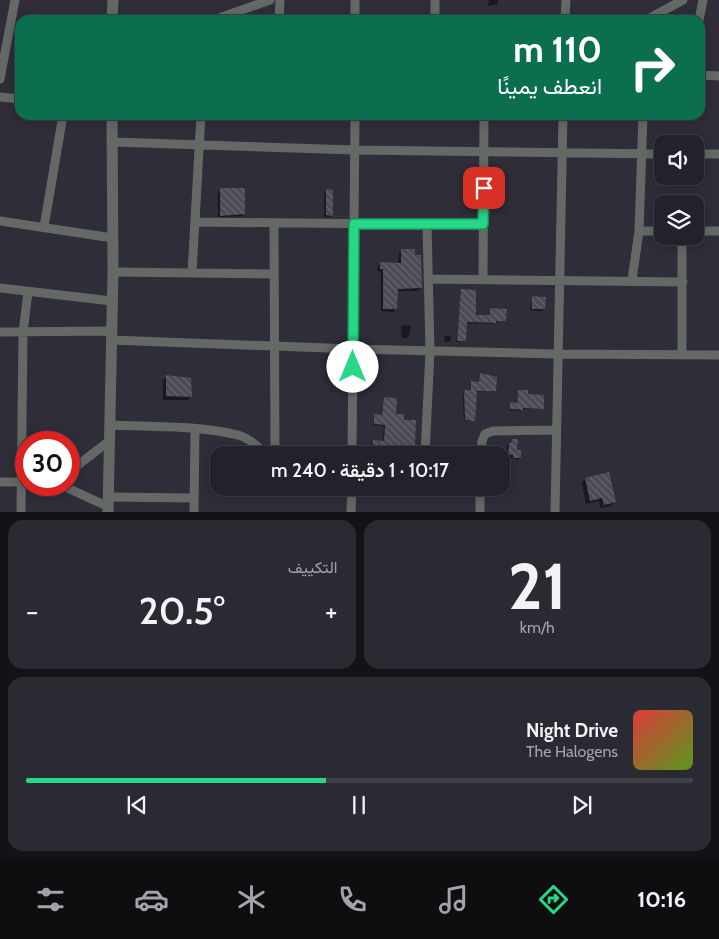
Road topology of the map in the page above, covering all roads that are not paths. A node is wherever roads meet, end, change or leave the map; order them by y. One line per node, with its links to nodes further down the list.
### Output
1 (15, 0): 20 (street)
2 (113, 0): 10 (street)
3 (270, 0): 11 (street)
4 (280, 0): 12 (street)
5 (355, 0): 13 (street)
6 (435, 0): 14 (street)
7 (566, 0): 15 (street)
8 (683, 0): 16 (street)
9 (702, 0): 17 (street)
10 (112, 15)
11 (226, 15)
12 (279, 15)
13 (355, 15)
14 (435, 15)
15 (565, 15)
16 (657, 15)
17 (700, 15)
18 (705, 75): 19 (street)
19 (719, 76)
20 (0, 79)
21 (0, 97): 22 (street)
22 (15, 98)
23 (62, 120): 45 (street)
24 (112, 120): 30 (street)
25 (201, 120): 31 (street)
26 (354, 120): 32 (street)
27 (484, 120): 33 (street)
28 (563, 120): 34 (street)
29 (643, 120): 35 (street)
30 (112, 142): 31 (street); 50 (street)
31 (200, 145): 32 (street); 40 (street)
32 (354, 150): 33 (street); 42 (street)
33 (484, 152): 34 (street); 44 (street)
34 (562, 153): 35 (street); 57 (street)
35 (640, 154): 36 (street); 46 (street)
36 (654, 154)
37 (704, 154): 38 (street)
38 (719, 154)
39 (0, 220): 45 (street)
40 (195, 222): 41 (street); 53 (street)
41 (274, 224): 42 (street); 54 (street)
42 (354, 224): 43 (street); 67 (street)
43 (427, 224): 44 (street); 55 (street)
44 (483, 224): 56 (street)
45 (44, 227): 50 (street)
46 (639, 231): 47 (street); 58 (street)
47 (654, 231)
48 (704, 231): 49 (street)
49 (719, 231)
50 (113, 238): 52 (street)
51 (682, 245): 59 (street)
52 (113, 272): 53 (street); 62 (street)
53 (192, 273): 54 (street)
54 (274, 274): 66 (street)
55 (428, 279): 56 (street); 68 (street)
56 (483, 279): 57 (street)
57 (558, 279): 58 (street); 69 (street)
58 (632, 280): 59 (street)
59 (683, 282): 70 (street)
60 (0, 288): 61 (street)
61 (28, 292): 62 (street); 64 (street)
62 (112, 301): 65 (street)
63 (0, 332): 64 (street)
64 (23, 333): 65 (street); 75 (street)
65 (111, 336): 66 (street); 72 (street)
66 (274, 346): 67 (street); 78 (street)
67 (353, 350): 68 (street); 79 (street)
68 (430, 351): 69 (street); 80 (street)
69 (556, 354): 70 (street); 74 (street)
70 (682, 354): 71 (street)
71 (719, 355)
72 (110, 425): 73 (street); 76 (street)
73 (195, 430): 77 (street); 89 (street)
74 (556, 430): 81 (street); 95 (street)
75 (24, 431)
76 (110, 441): 82 (street); 90 (street)
77 (256, 446)
78 (275, 446)
79 (352, 446)
80 (425, 446)
81 (482, 446)
82 (80, 464)
83 (0, 482): 84 (street)
84 (15, 482)
85 (80, 493): 90 (street)
86 (23, 496): 91 (street)
87 (352, 496): 93 (street)
88 (480, 496): 94 (street)
89 (194, 498): 90 (street); 92 (street)
90 (109, 505)
91 (21, 512)
92 (194, 512)
93 (351, 512)
94 (480, 512)
95 (555, 512)

